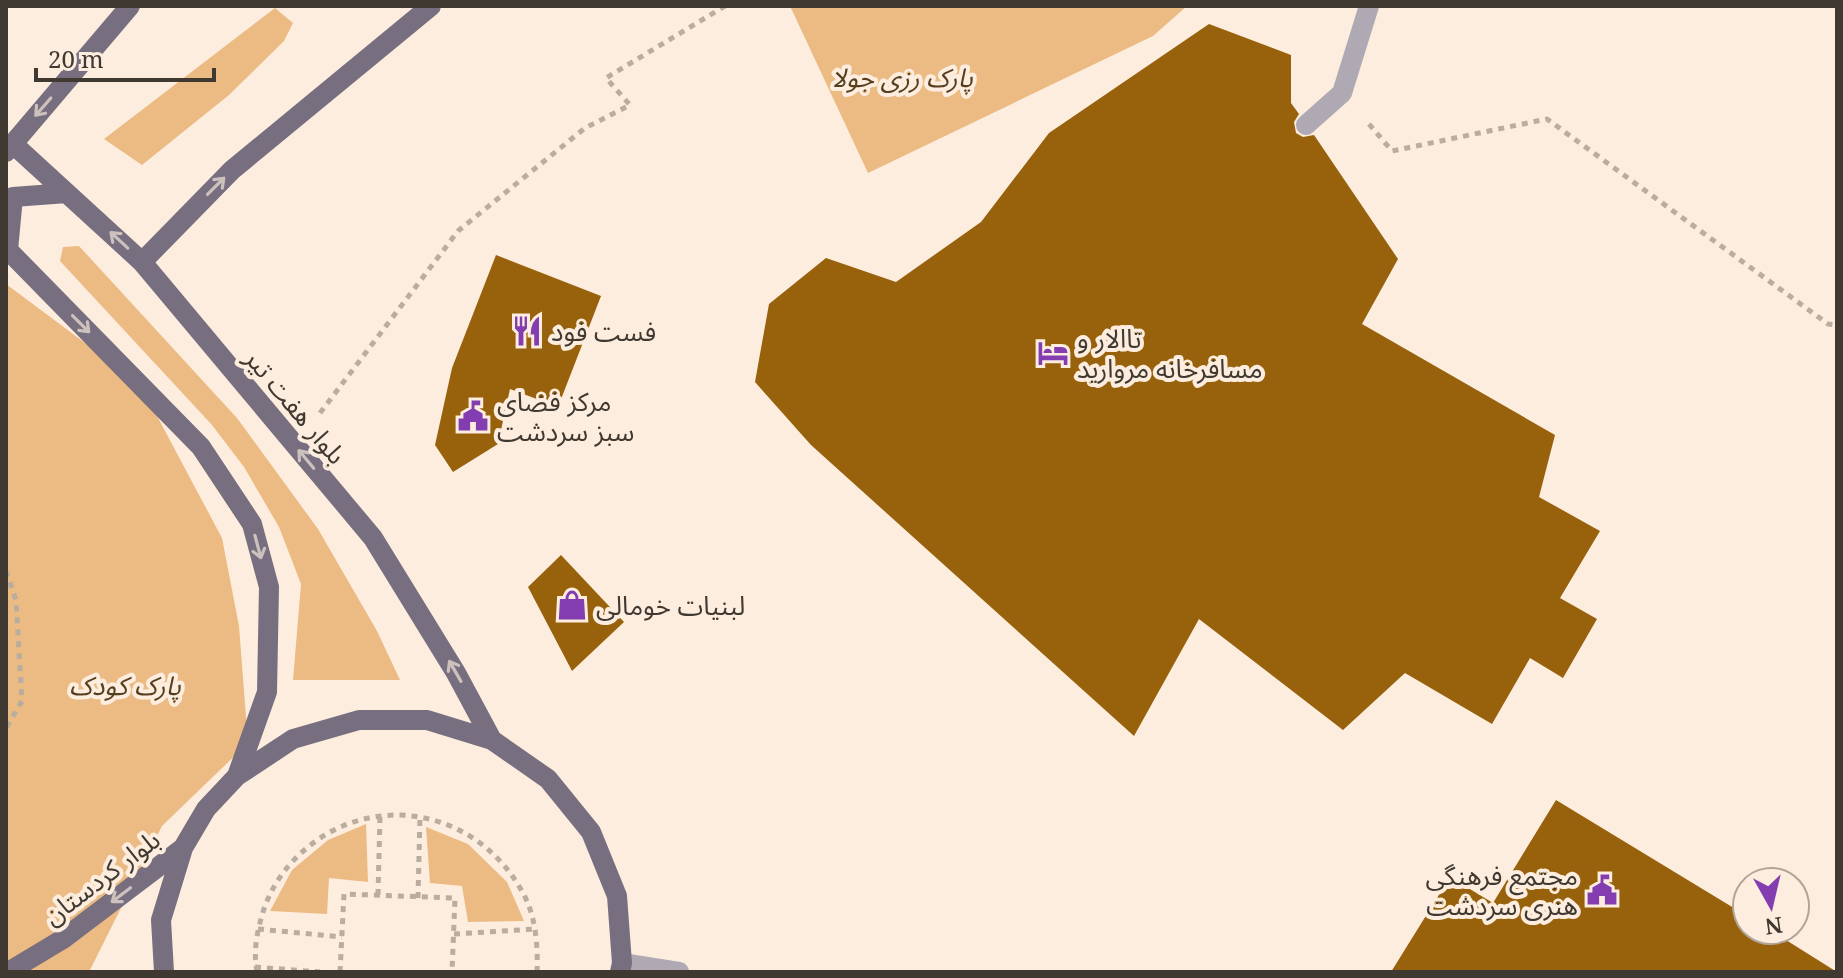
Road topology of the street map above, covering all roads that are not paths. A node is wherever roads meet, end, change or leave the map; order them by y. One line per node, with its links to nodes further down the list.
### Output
1 (130, 6): 5 (main road, one-way to 5)
2 (431, 6): 8 (main road, one-way to 2)
3 (1369, 6): 4 (street)
4 (1306, 125)
5 (9, 147): 6 (main road, بلوار هفت تیر)
6 (67, 193): 7 (main road); 8 (main road, بلوار هفت تیر, one-way to 6)
7 (7, 249): 10 (main road, one-way to 10)
8 (142, 262): 9 (main road, بلوار هفت تیر, one-way to 8)
9 (492, 740): 10 (main road); 12 (main road)
10 (237, 776): 11 (main road)
11 (183, 848): 13 (main road, بلوار کردستان, one-way to 13); 14 (main road)
12 (621, 968): 15 (street)
13 (8, 972)
14 (164, 972)
15 (679, 972)

